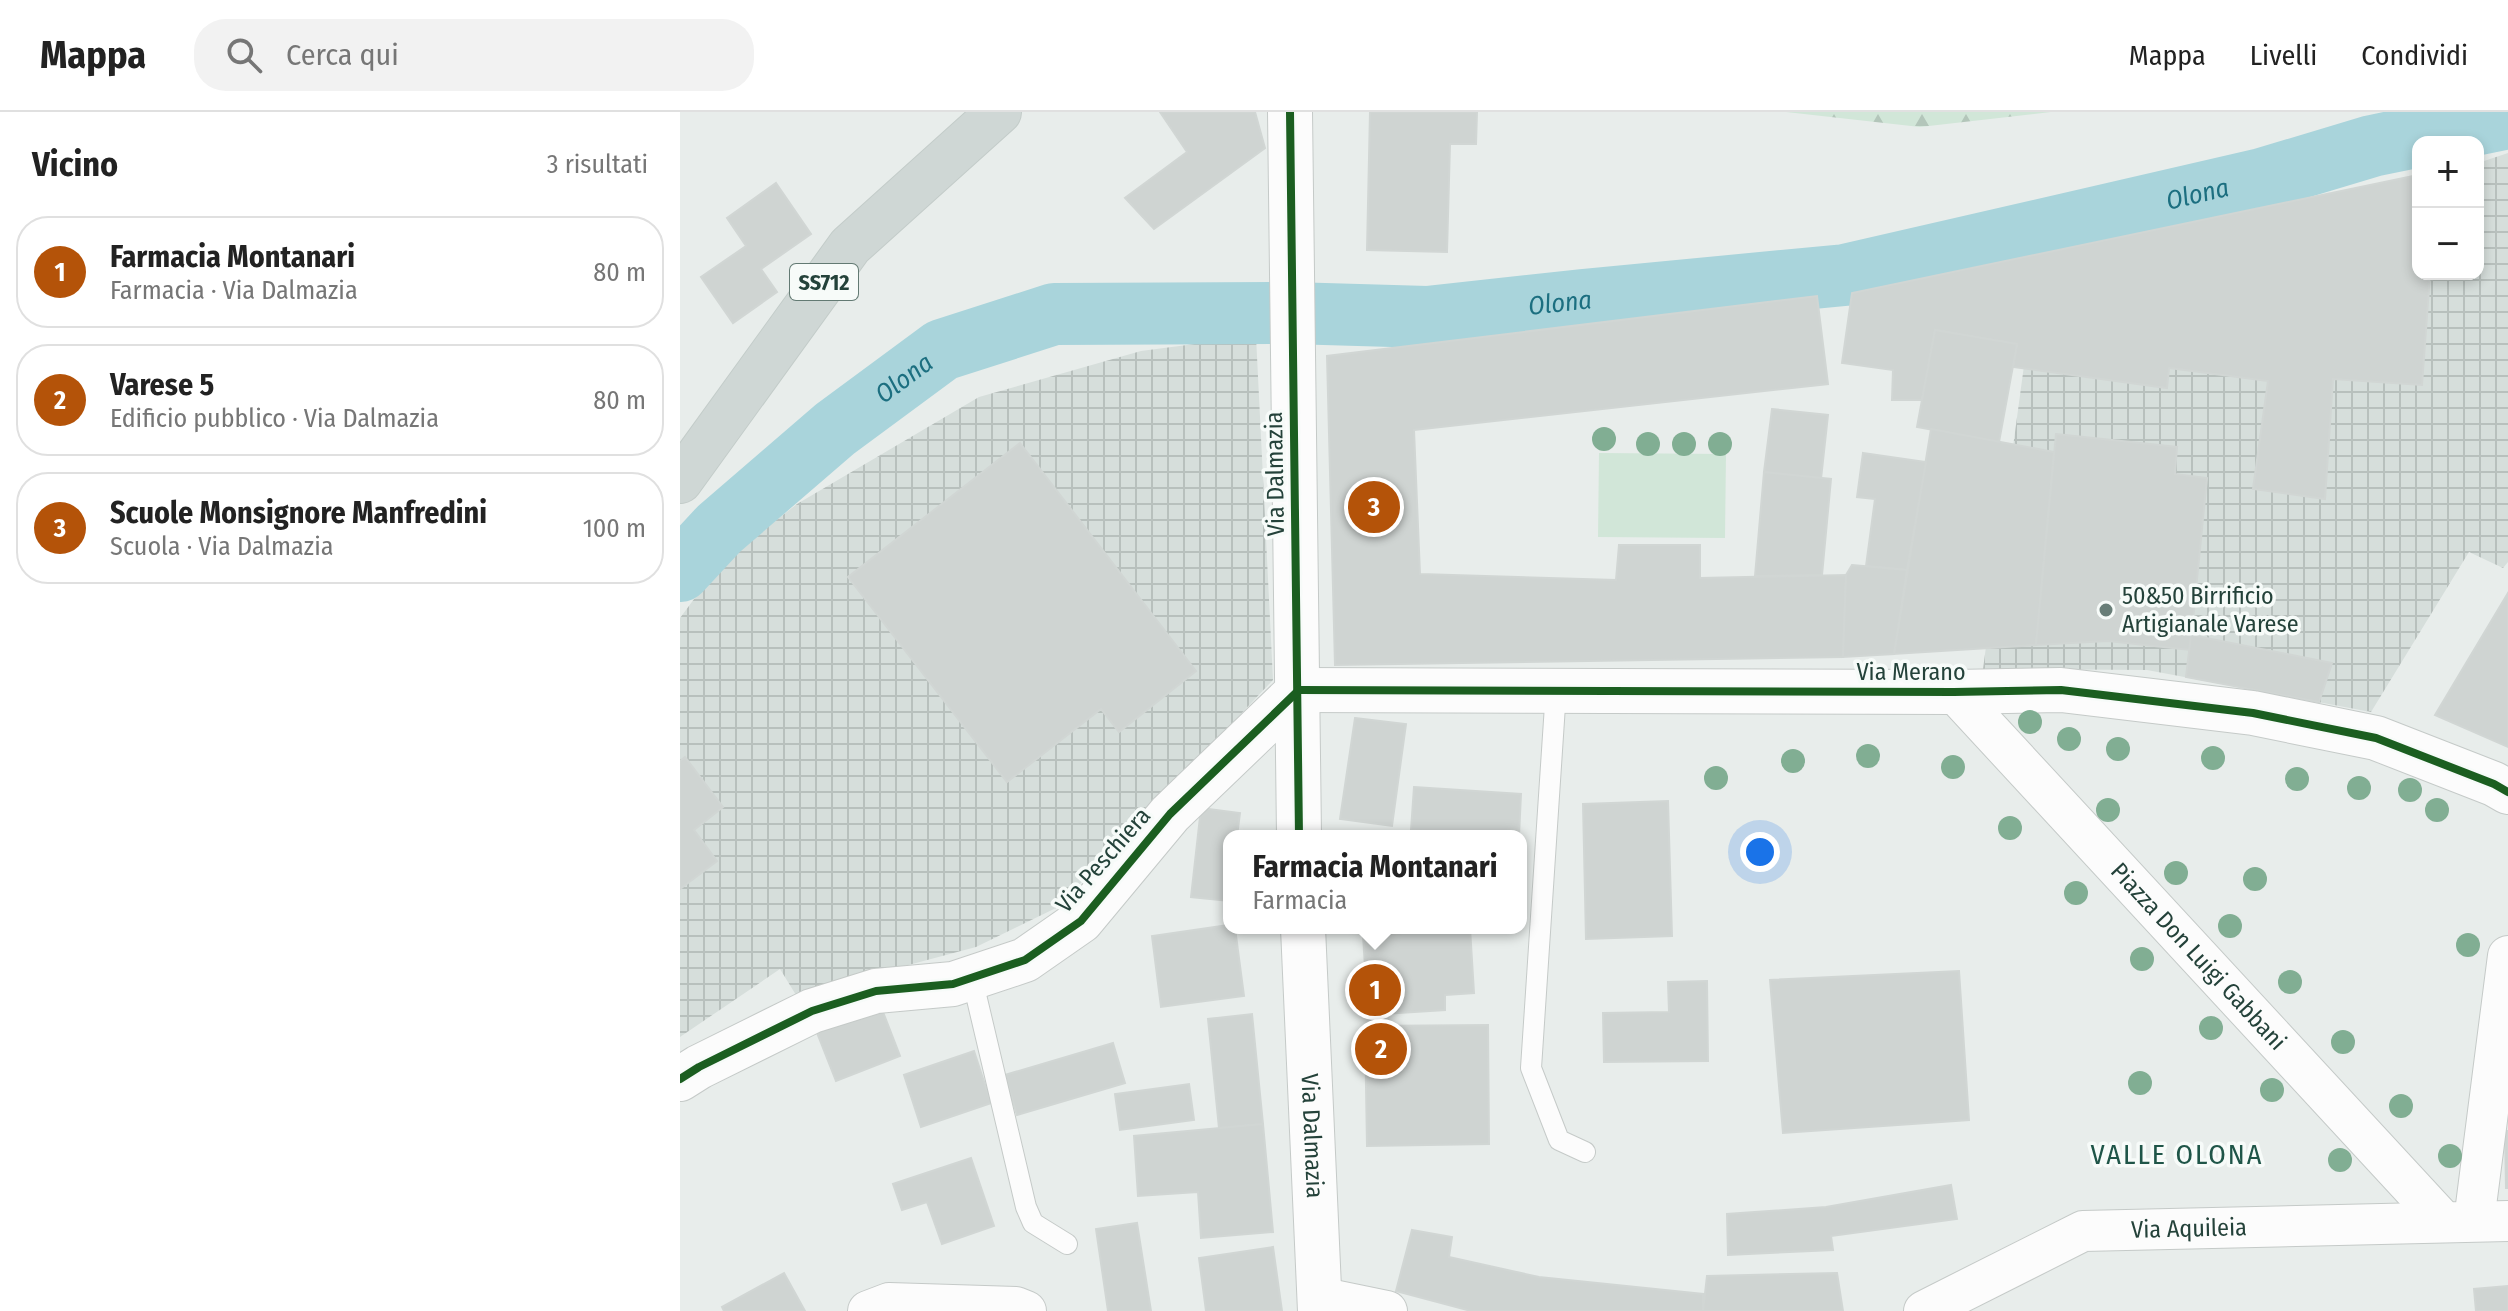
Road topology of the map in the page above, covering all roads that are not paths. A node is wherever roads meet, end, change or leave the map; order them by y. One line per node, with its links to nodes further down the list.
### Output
1 (999, 112): 3 (main road, SS712)
2 (1290, 112): 4 (street, Via Dalmazia)
3 (680, 481)
4 (1299, 690): 5 (street, Via Merano); 8 (street, Via Dalmazia); 11 (street, Via Peschiera)
5 (1556, 690): 6 (street, Via Merano); 13 (lane)
6 (1954, 692): 7 (street, Via Merano); 14 (street, Piazza Don Luigi Gabbani)
7 (2508, 792)
8 (1299, 830)
9 (1303, 934): 16 (street, Via Dalmazia)
10 (2508, 956): 14 (street)
11 (972, 978): 12 (street, Via Peschiera); 15 (lane)
12 (680, 1079)
13 (1585, 1152)
14 (2475, 1221): 20 (street, Via Aquileia)
15 (1067, 1244)
16 (1320, 1304): 19 (street)
17 (868, 1311): 18 (street)
18 (1026, 1311)
19 (1387, 1311)
20 (1924, 1311)

